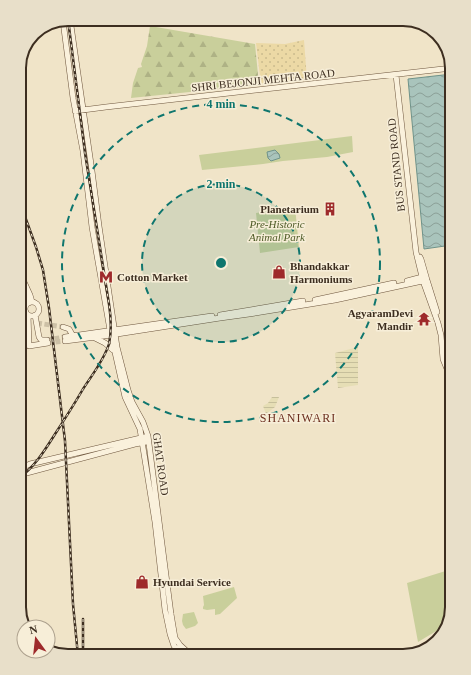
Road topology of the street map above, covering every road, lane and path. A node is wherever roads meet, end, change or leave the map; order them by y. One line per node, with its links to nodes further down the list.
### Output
1 (63, 26): 6 (main road, GHAT ROAD)
2 (71, 26): 5 (main road, GHAT ROAD)
3 (445, 69): 4 (main road, SHRI BEJONJI MEHTA ROAD)
4 (396, 75): 5 (main road, SHRI BEJONJI MEHTA ROAD); 10 (main road, BUS STAND ROAD)
5 (84, 110): 6 (main road, SHRI BEJONJI MEHTA ROAD); 7 (main road, GHAT ROAD)
6 (75, 111): 8 (main road, GHAT ROAD)
7 (90, 157): 8 (main road); 9 (main road, GHAT ROAD)
8 (83, 158): 9 (main road, GHAT ROAD)
9 (102, 266): 18 (main road, GHAT ROAD)
10 (424, 278): 18 (main road); 20 (main road)
11 (26, 286): 13 (main road)
12 (26, 301): 13 (main road)
13 (28, 307): 14 (main road); 14 (main road); 15 (main road)
14 (35, 315): 16 (main road)
15 (28, 323): 16 (main road); 16 (main road)
16 (37, 323)
17 (64, 327): 19 (main road)
18 (113, 332): 19 (main road); 21 (main road); 22 (main road, GHAT ROAD); 26 (main road, GHAT ROAD)
19 (73, 336): 21 (main road)
20 (442, 336): 23 (main road); 24 (main road)
21 (94, 338): 22 (main road)
22 (114, 351): 25 (main road, GHAT ROAD)
23 (445, 351)
24 (445, 364)
25 (140, 429): 26 (main road, GHAT ROAD); 27 (main road)
26 (145, 439): 27 (main road); 28 (main road, GHAT ROAD); 32 (main road, GHAT ROAD)
27 (135, 442): 28 (main road); 29 (main road); 30 (main road)
28 (144, 449): 31 (main road, GHAT ROAD)
29 (26, 466)
30 (26, 473)
31 (177, 649)
32 (184, 649)

